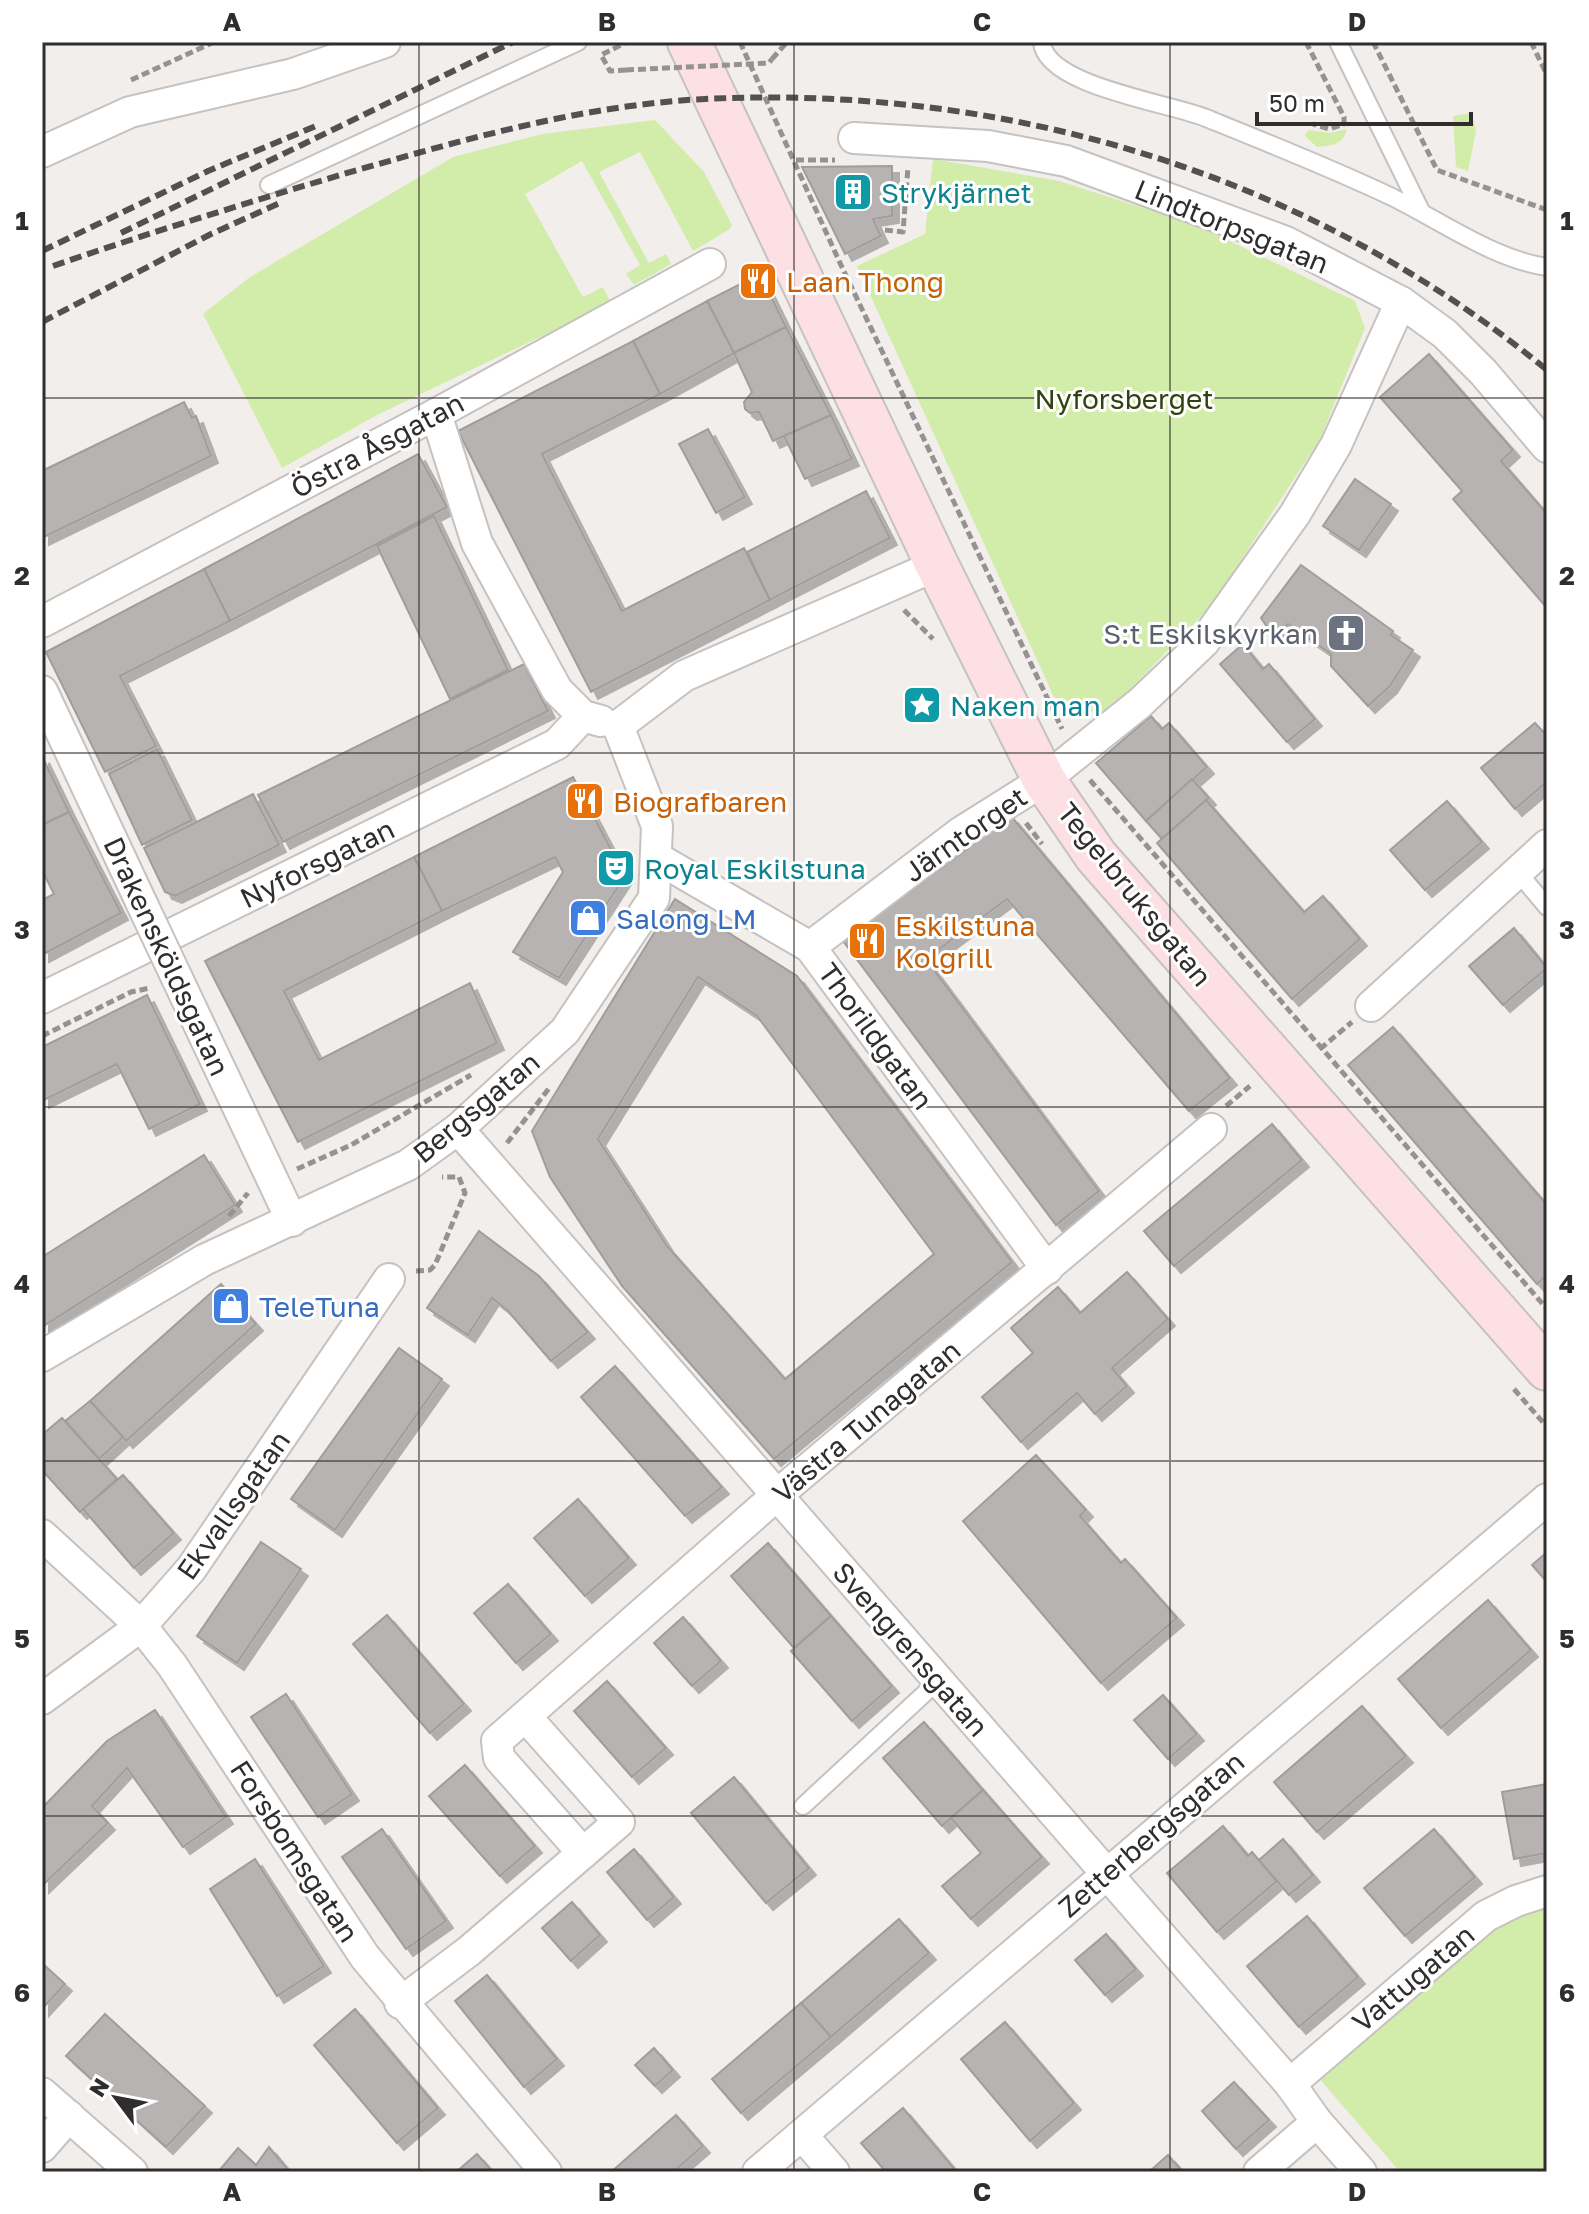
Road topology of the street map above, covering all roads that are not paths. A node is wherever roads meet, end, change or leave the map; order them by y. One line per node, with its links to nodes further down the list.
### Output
1 (385, 42): 6 (street)
2 (578, 42): 9 (lane)
3 (689, 42): 16 (street, Tegelbruksgatan)
4 (1042, 42): 10 (lane)
5 (1338, 42): 10 (lane)
6 (331, 52): 8 (street)
7 (854, 138): 13 (street, Lindtorpsgatan)
8 (42, 152)
9 (269, 185)
10 (1421, 211): 12 (lane)
11 (710, 264): 14 (street, Östra Åsgatan)
12 (1547, 267)
13 (1401, 302): 15 (street, Lindtorpsgatan); 21 (street, Järntorget)
14 (436, 414): 17 (street, Östra Åsgatan); 19 (street)
15 (1547, 447)
16 (937, 565): 20 (street); 21 (street, Tegelbruksgatan)
17 (42, 622)
18 (42, 691): 31 (street, Drakensköldsgatan, bridge)
19 (583, 716): 20 (street); 27 (street, Nyforsgatan)
20 (618, 726): 23 (street, Bergsgatan)
21 (1044, 780): 26 (street, Järntorget); 35 (street, Tegelbruksgatan)
22 (1547, 845): 24 (street)
23 (657, 858): 26 (street, Thorildgatan); 29 (street, Bergsgatan)
24 (1517, 871): 25 (lane); 28 (street)
25 (1547, 907)
26 (810, 947): 32 (street, Thorildgatan)
27 (42, 998)
28 (1371, 1006)
29 (458, 1129): 31 (street, Bergsgatan); 36 (street, Svengrensgatan)
30 (1211, 1129): 32 (street, Västra Tunagatan)
31 (292, 1221): 34 (street, Bergsgatan)
32 (1047, 1269): 36 (street, Västra Tunagatan)
33 (389, 1279): 39 (street, Ekvallsgatan)
34 (42, 1356)
35 (1547, 1369)
36 (777, 1495): 40 (street, Svengrensgatan); 42 (street, Västra Tunagatan)
37 (1547, 1499): 45 (street, Zetterbergsgatan)
38 (42, 1535): 39 (street, Forsbomsgatan)
39 (141, 1626): 41 (street, Ekvallsgatan); 47 (street, Forsbomsgatan)
40 (938, 1681): 43 (lane); 45 (street, Svengrensgatan)
41 (42, 1699)
42 (526, 1717): 44 (street, Västra Tunagatan); 44 (street)
43 (803, 1806)
44 (583, 1853): 47 (street)
45 (1105, 1873): 48 (street, Svengrensgatan); 52 (street, Zetterbergsgatan)
46 (1547, 1891): 48 (street, Vattugatan)
47 (400, 2003): 55 (street, Forsbomsgatan)
48 (1290, 2084): 51 (street, Svengrensgatan)
49 (42, 2093): 50 (street)
50 (69, 2116): 53 (street); 54 (street)
51 (1317, 2122): 58 (street); 59 (street, Svengrensgatan)
52 (802, 2135): 56 (street, Zetterbergsgatan); 57 (street)
53 (42, 2147)
54 (132, 2172)
55 (546, 2172)
56 (758, 2172)
57 (834, 2172)
58 (1259, 2172)
59 (1361, 2172)

